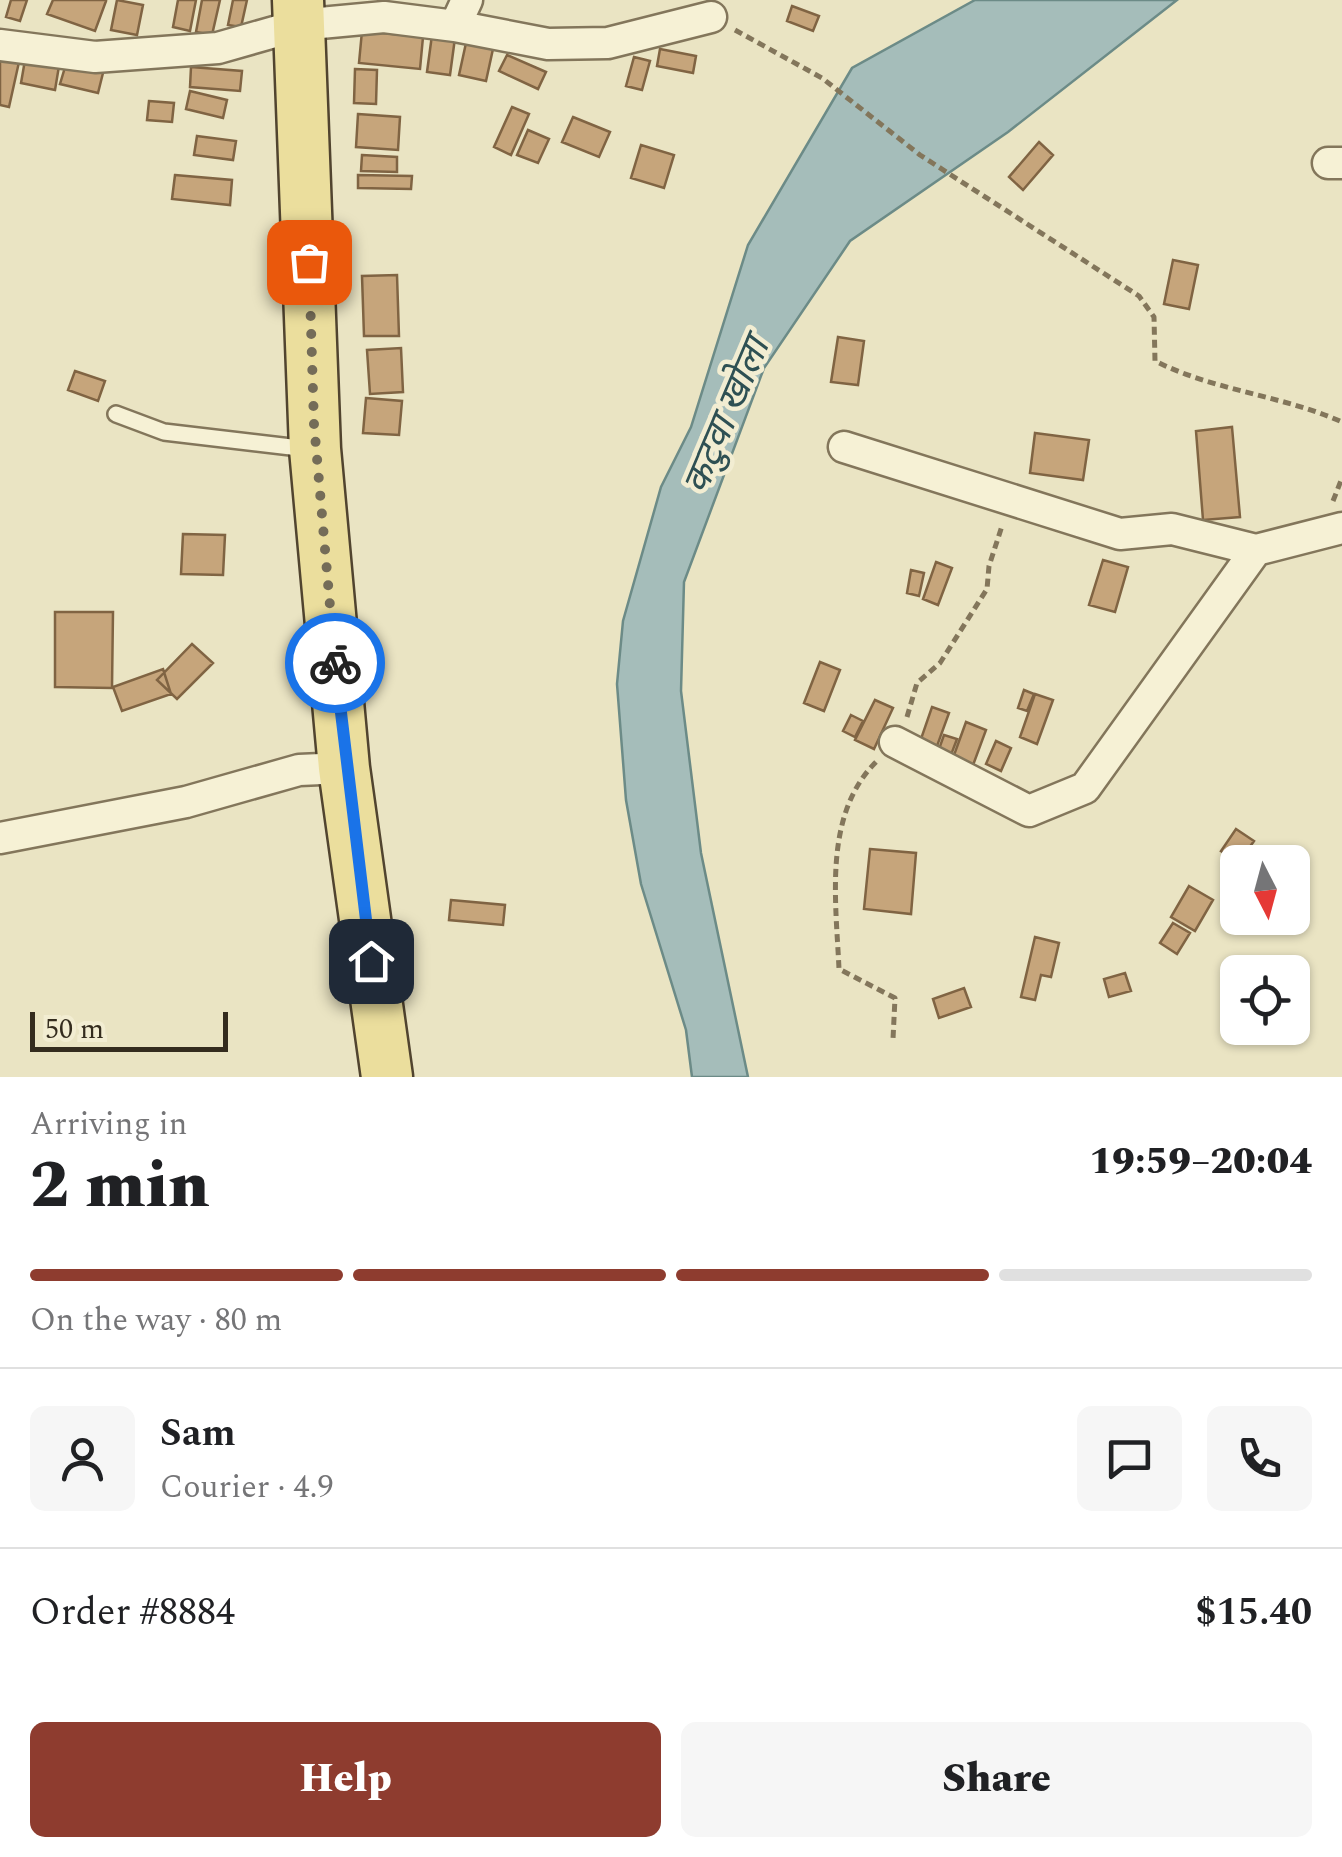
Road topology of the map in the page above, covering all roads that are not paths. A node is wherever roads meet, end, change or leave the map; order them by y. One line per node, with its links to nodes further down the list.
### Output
1 (298, 13): 2 (street); 4 (street); 7 (main road)
2 (461, 13): 3 (street)
3 (711, 17)
4 (0, 45)
5 (116, 414): 7 (lane)
6 (844, 447): 9 (street)
7 (316, 450): 11 (main road)
8 (1342, 528): 9 (street)
9 (1256, 550): 10 (street)
10 (896, 742)
11 (344, 768): 12 (street); 13 (main road)
12 (0, 838)
13 (387, 1077)

